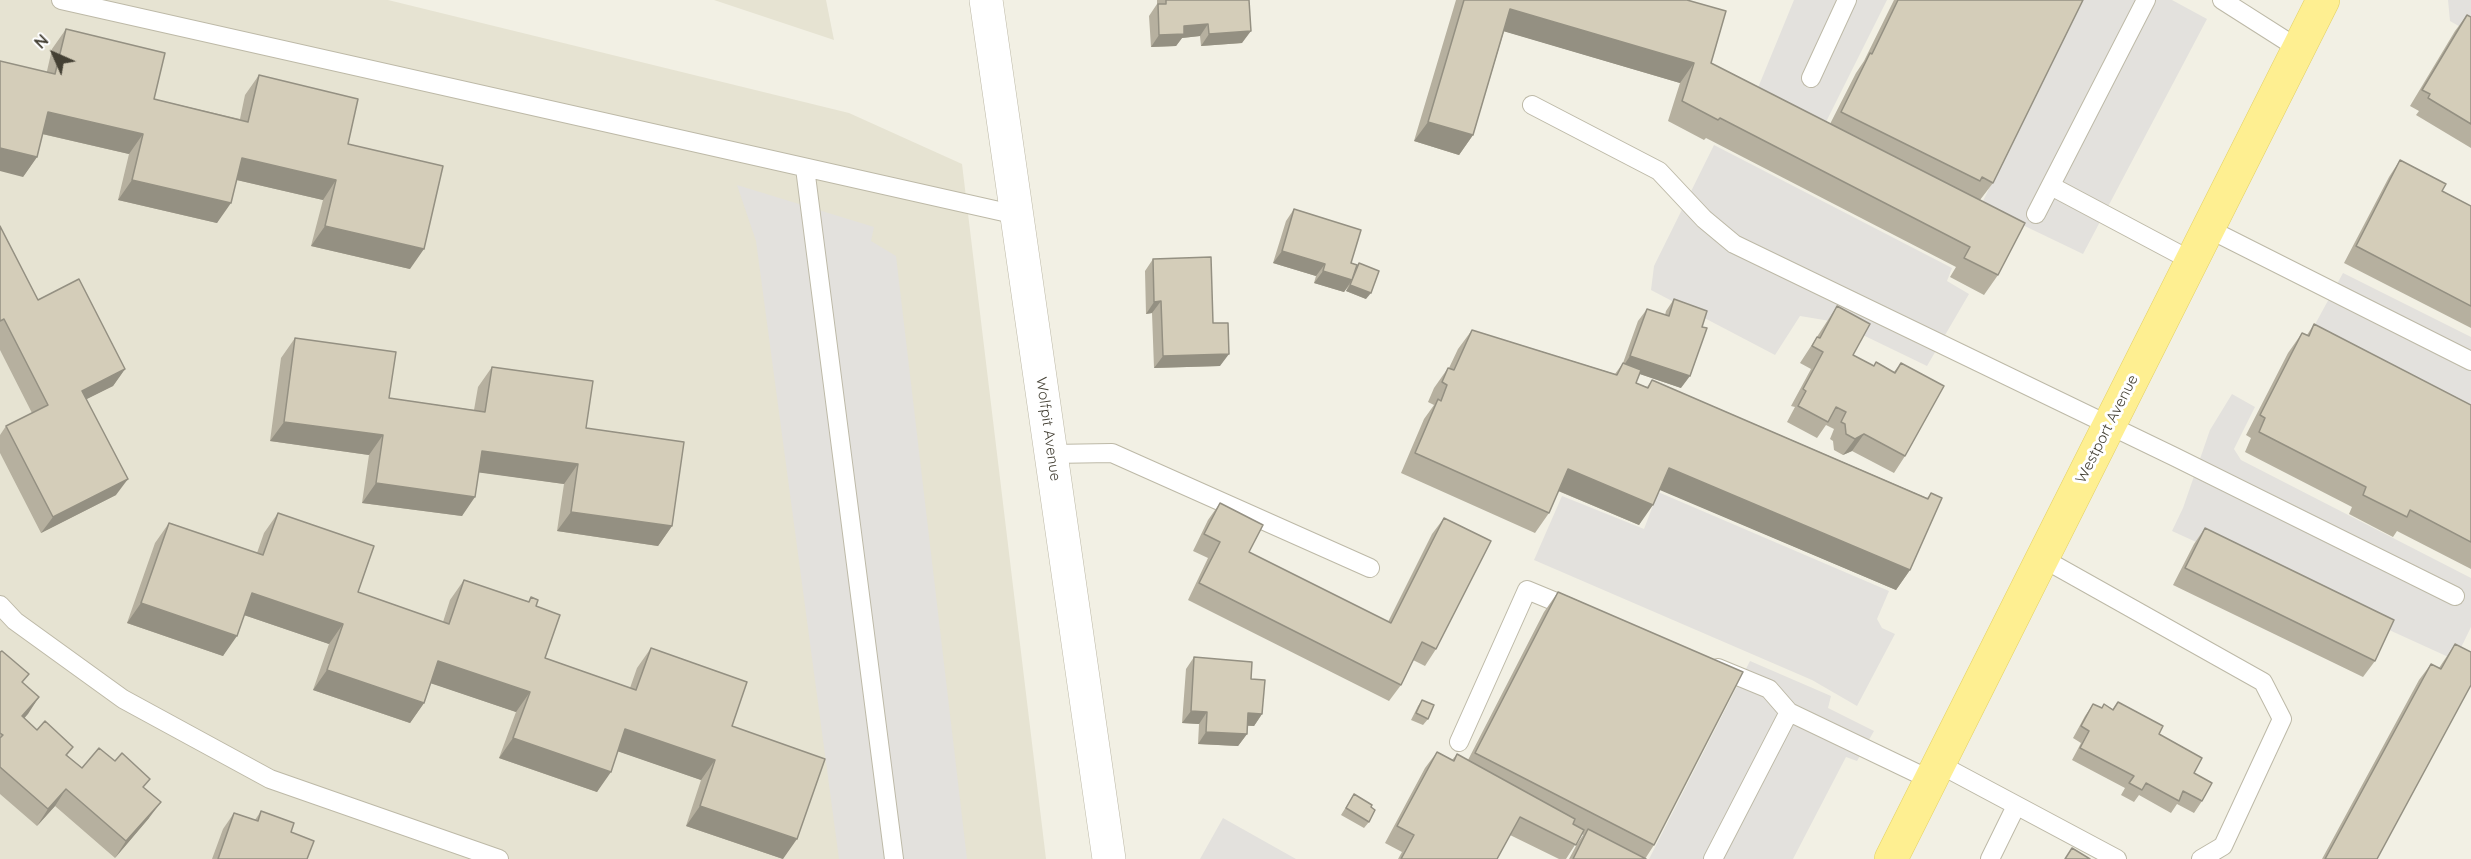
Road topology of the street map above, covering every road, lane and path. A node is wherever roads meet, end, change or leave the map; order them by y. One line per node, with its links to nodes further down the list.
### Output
1 (61, 0): 10 (lane)
2 (986, 0): 13 (street, Wolfpit Avenue)
3 (1847, 0): 8 (lane)
4 (2146, 0): 11 (lane)
5 (2222, 0): 7 (lane)
6 (2324, 0): 7 (main road, Westport Avenue)
7 (2299, 49): 14 (main road, Westport Avenue)
8 (1811, 78)
9 (1532, 105): 17 (lane)
10 (805, 168): 13 (lane); 30 (lane)
11 (2051, 186): 12 (lane); 15 (lane)
12 (2036, 214)
13 (1017, 215): 18 (street, Wolfpit Avenue)
14 (2209, 229): 15 (main road, Westport Avenue); 16 (lane)
15 (2192, 261): 17 (main road, Westport Avenue)
16 (2471, 361)
17 (2108, 425): 19 (main road, Westport Avenue); 21 (lane)
18 (1051, 454): 20 (lane); 31 (street, Wolfpit Avenue)
19 (2042, 558): 27 (main road, Westport Avenue); 36 (lane)
20 (1370, 568)
21 (2455, 596)
22 (0, 605): 29 (lane)
23 (1593, 616): 26 (lane)
24 (1703, 662): 25 (lane)
25 (1789, 712): 27 (lane); 32 (lane)
26 (1459, 742)
27 (1935, 772): 28 (lane); 33 (main road, Westport Avenue)
28 (2016, 806): 34 (lane); 35 (lane)
29 (499, 859)
30 (894, 859)
31 (1109, 859)
32 (1713, 859)
33 (1891, 859)
34 (1990, 859)
35 (2117, 859)
36 (2201, 859)

